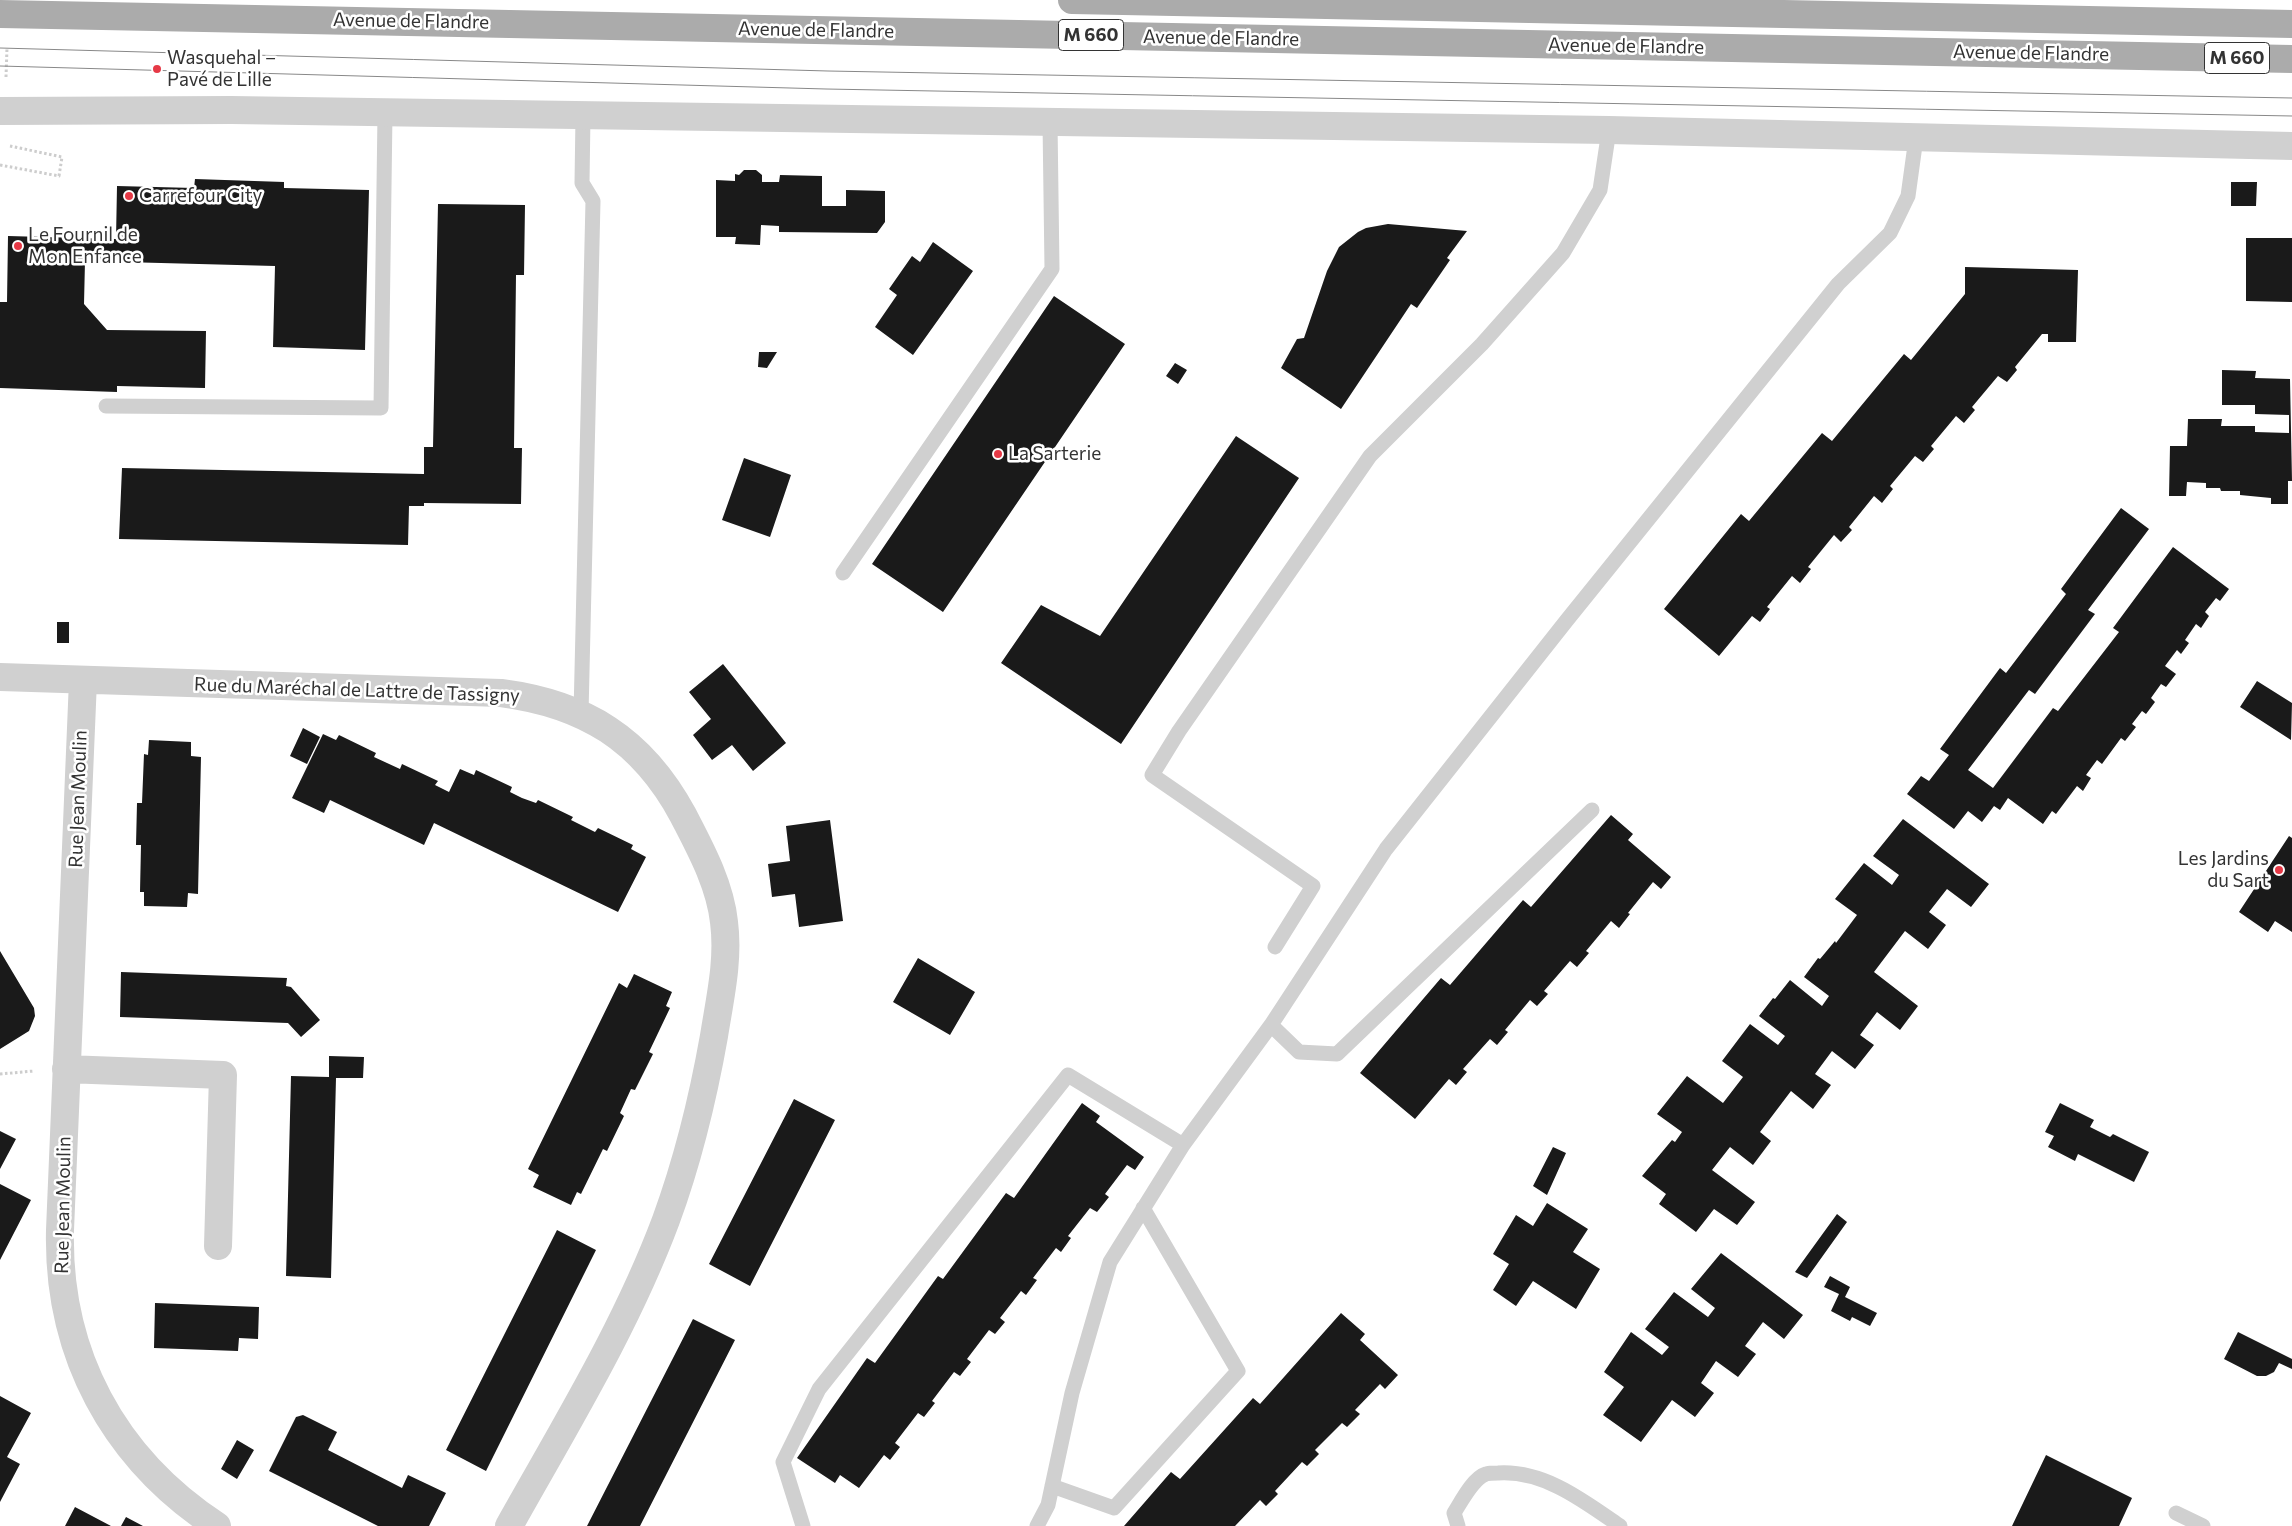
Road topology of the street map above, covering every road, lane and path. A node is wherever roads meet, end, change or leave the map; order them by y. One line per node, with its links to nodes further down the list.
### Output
1 (1072, 0): 3 (main road, Avenue de Flandre / M 660)
2 (0, 14): 4 (main road, Avenue de Flandre / M 660)
3 (2292, 24)
4 (2292, 59)
5 (0, 111): 6 (street)
6 (386, 113): 7 (street); 14 (lane)
7 (583, 116): 8 (street); 18 (lane)
8 (1050, 122): 9 (street); 15 (lane)
9 (1610, 130): 10 (street); 20 (lane)
10 (1916, 138): 12 (street); 21 (lane)
11 (9, 146): 13 (path)
12 (2292, 146)
13 (0, 165)
14 (106, 406)
15 (843, 573)
16 (0, 677): 17 (street, Rue du Maréchal de Lattre de Tassigny)
17 (83, 680): 18 (street, Rue du Maréchal de Lattre de Tassigny); 22 (street, Rue Jean Moulin)
18 (581, 714): 29 (street, Rue du Maréchal de Lattre de Tassigny)
19 (1592, 810): 21 (lane)
20 (1275, 947)
21 (1270, 1025): 23 (lane)
22 (66, 1069): 25 (street); 28 (street, Rue Jean Moulin)
23 (1182, 1145): 24 (lane); 30 (lane)
24 (1143, 1208): 26 (lane); 26 (lane)
25 (218, 1246)
26 (1052, 1486): 31 (lane)
27 (2176, 1513): 34 (lane)
28 (217, 1526)
29 (509, 1526)
30 (803, 1526)
31 (1037, 1526)
32 (1458, 1526): 33 (lane)
33 (1620, 1526)
34 (2203, 1526)

